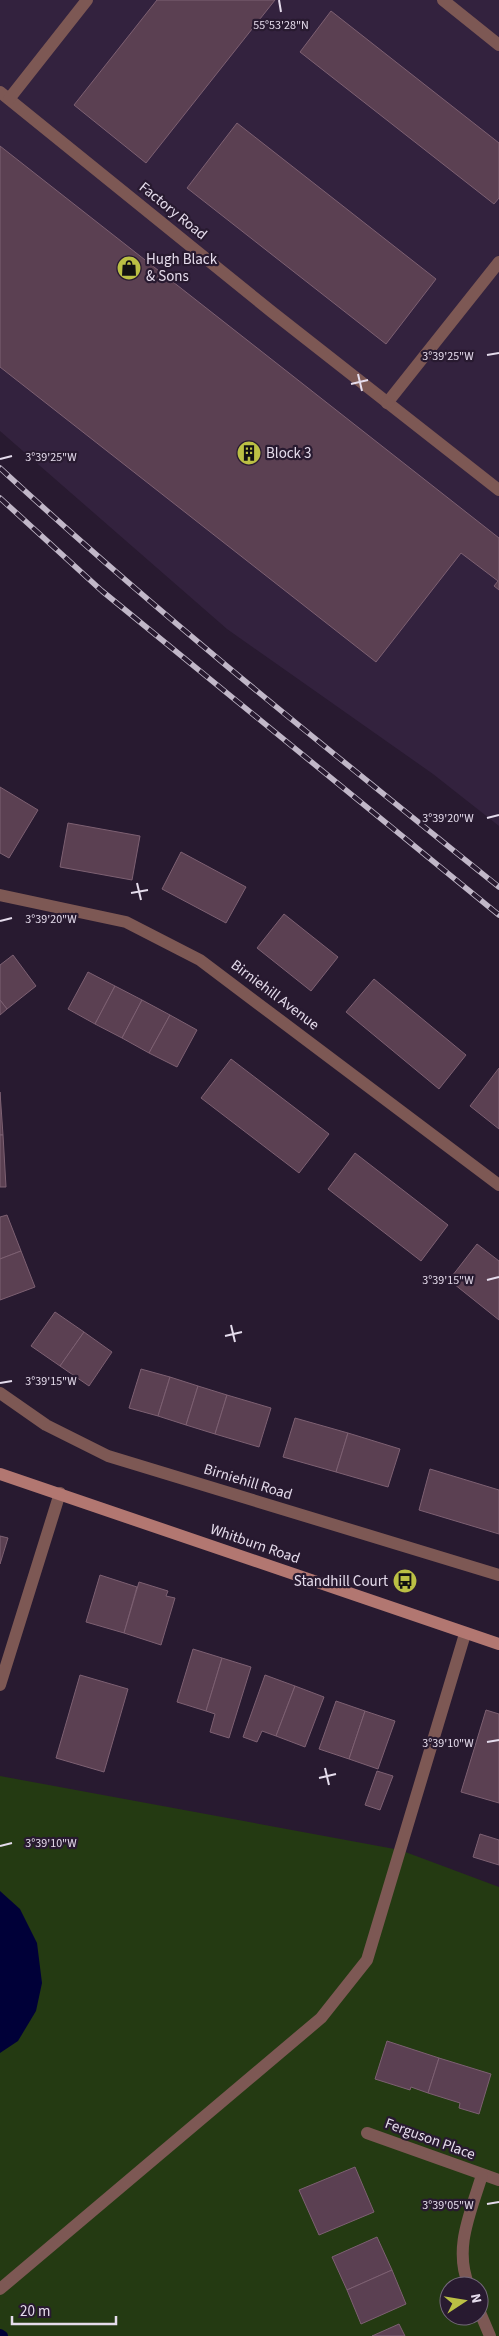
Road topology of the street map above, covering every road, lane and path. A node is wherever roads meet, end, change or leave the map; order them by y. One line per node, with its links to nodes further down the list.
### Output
1 (87, 0): 4 (street, Factory Road)
2 (442, 0): 3 (street)
3 (499, 45)
4 (4, 95): 6 (street, Factory Road)
5 (499, 262): 6 (street)
6 (387, 403): 7 (street, Factory Road)
7 (499, 490)
8 (0, 894): 9 (street, Birniehill Avenue)
9 (499, 1185)
10 (0, 1393): 13 (street, Birniehill Road)
11 (0, 1474): 12 (main road, Whitburn Road)
12 (60, 1493): 14 (main road, Whitburn Road); 16 (street)
13 (499, 1575)
14 (465, 1634): 15 (main road, Whitburn Road); 21 (street)
15 (499, 1644)
16 (0, 1685)
17 (367, 2134): 18 (street, Ferguson Place)
18 (482, 2175): 19 (street, Ferguson Place); 20 (street, Ferguson Place)
19 (499, 2180)
20 (464, 2276)
21 (0, 2289)

